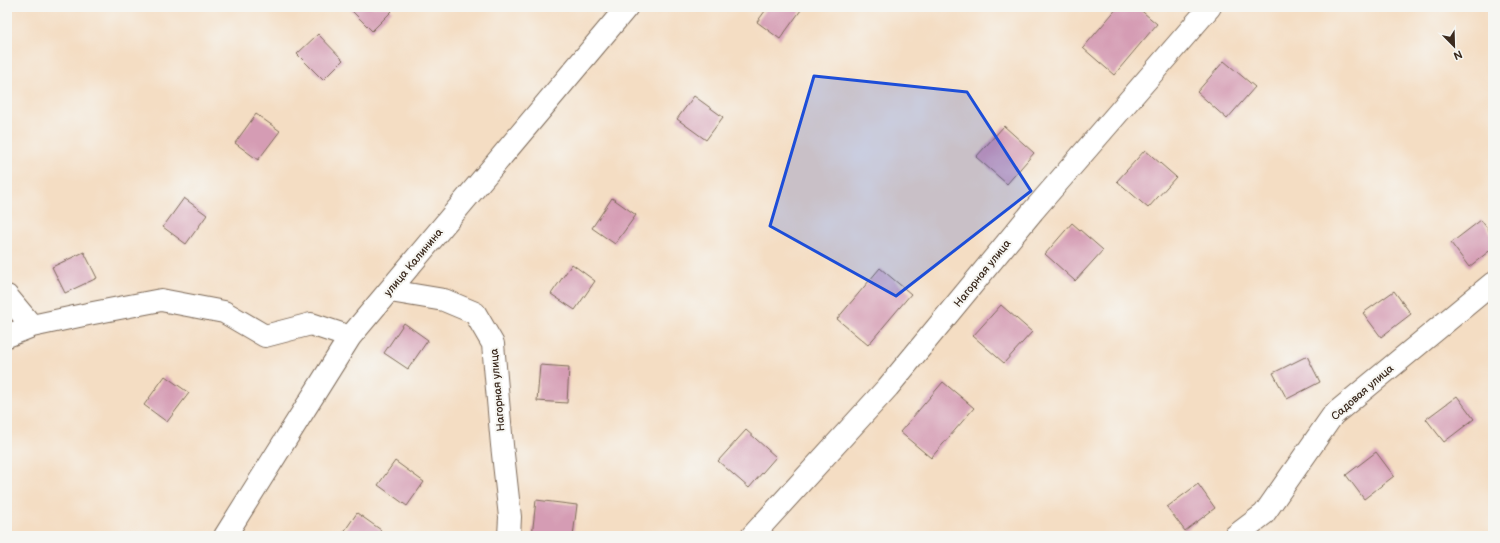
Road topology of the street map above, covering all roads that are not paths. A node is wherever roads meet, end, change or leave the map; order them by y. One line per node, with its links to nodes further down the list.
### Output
1 (627, 7): 4 (street, улица Калинина)
2 (1210, 7): 11 (street, Нагорная улица)
3 (1493, 283): 12 (street, Садовая улица)
4 (390, 291): 8 (street, улица Калинина); 10 (street, Нагорная улица)
5 (7, 296): 6 (street)
6 (32, 326): 7 (street); 8 (street)
7 (7, 336)
8 (350, 337): 9 (street, улица Калинина)
9 (225, 536)
10 (509, 536)
11 (752, 536)
12 (1235, 536)

